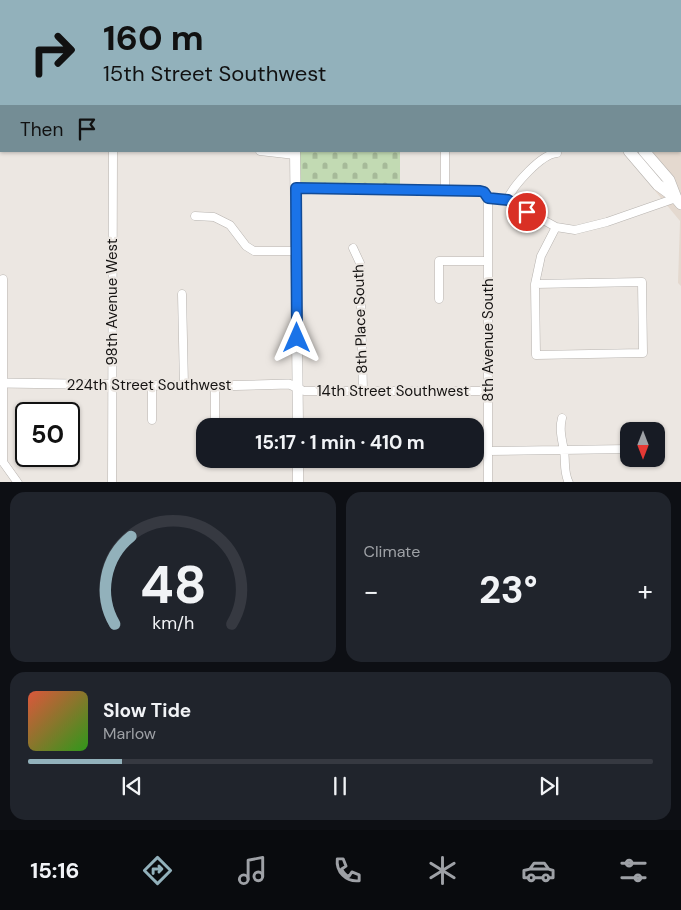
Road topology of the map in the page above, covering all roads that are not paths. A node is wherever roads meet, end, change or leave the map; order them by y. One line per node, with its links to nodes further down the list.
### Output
1 (113, 152): 23 (street, 98th Avenue West)
2 (278, 152): 7 (street)
3 (445, 152): 9 (street)
4 (557, 152): 11 (street)
5 (631, 152): 12 (main road)
6 (645, 152): 12 (main road)
7 (295, 153): 8 (main road)
8 (296, 188): 9 (street); 16 (main road)
9 (445, 190): 10 (street)
10 (488, 198): 11 (street); 17 (street, 8th Avenue South)
11 (508, 200): 14 (street)
12 (679, 200): 14 (street)
13 (195, 216): 16 (street)
14 (556, 227): 19 (street)
15 (354, 248): 28 (street, 8th Place South)
16 (297, 251): 27 (main road)
17 (488, 261): 21 (street); 29 (street, 8th Avenue South)
18 (4, 279): 22 (street)
19 (535, 284): 19 (street)
20 (182, 294): 25 (street)
21 (439, 300)
22 (2, 383): 23 (street, 224th Street Southwest); 38 (street)
23 (112, 385): 24 (street, 224th Street Southwest); 39 (street, 98th Avenue West)
24 (152, 385): 25 (street, 224th Street Southwest); 33 (street)
25 (184, 386): 26 (street, 224th Street Southwest)
26 (214, 386): 27 (street, 224th Street Southwest); 30 (street)
27 (298, 388): 28 (street, 14th Street Southwest); 31 (main road)
28 (362, 390): 29 (street, 14th Street Southwest)
29 (488, 391): 36 (street, 8th Avenue South)
30 (216, 418)
31 (298, 418)
32 (562, 418): 35 (street)
33 (152, 420)
34 (620, 449): 35 (street)
35 (564, 450): 36 (street); 42 (street)
36 (488, 451): 41 (street, 8th Avenue South)
37 (298, 468): 40 (main road)
38 (18, 482)
39 (112, 482)
40 (298, 482)
41 (488, 482)
42 (569, 482)

